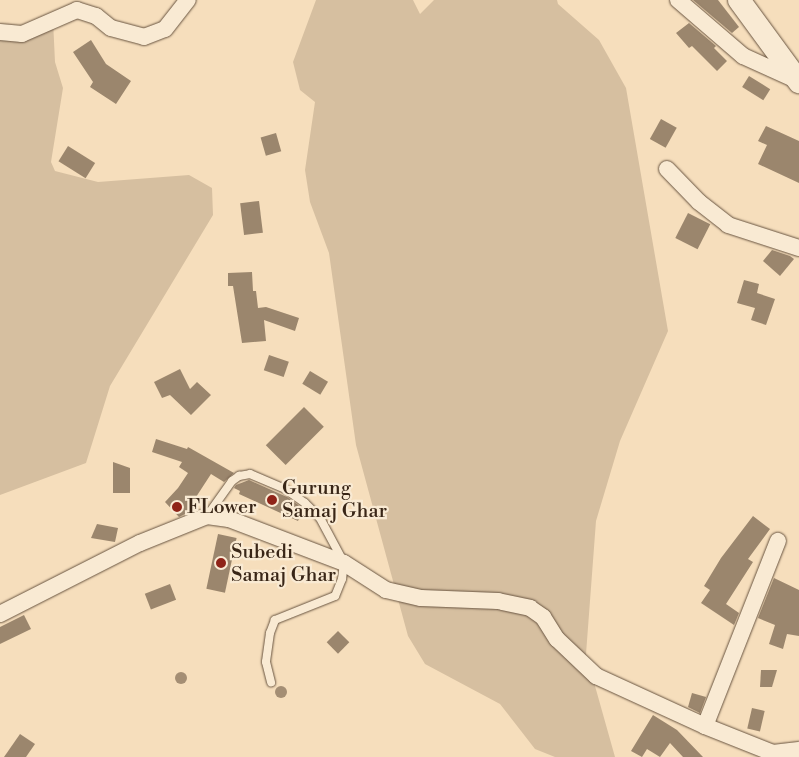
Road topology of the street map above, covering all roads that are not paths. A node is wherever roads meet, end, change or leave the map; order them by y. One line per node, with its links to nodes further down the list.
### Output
1 (188, 0): 4 (street)
2 (678, 0): 5 (street)
3 (739, 0): 5 (street)
4 (0, 32)
5 (799, 81)
6 (667, 169): 7 (street)
7 (799, 248)
8 (207, 516): 10 (street); 10 (lane); 11 (street)
9 (778, 541): 13 (street)
10 (344, 563): 12 (lane); 13 (street)
11 (0, 614)
12 (271, 682)
13 (705, 726): 14 (street)
14 (799, 750)

